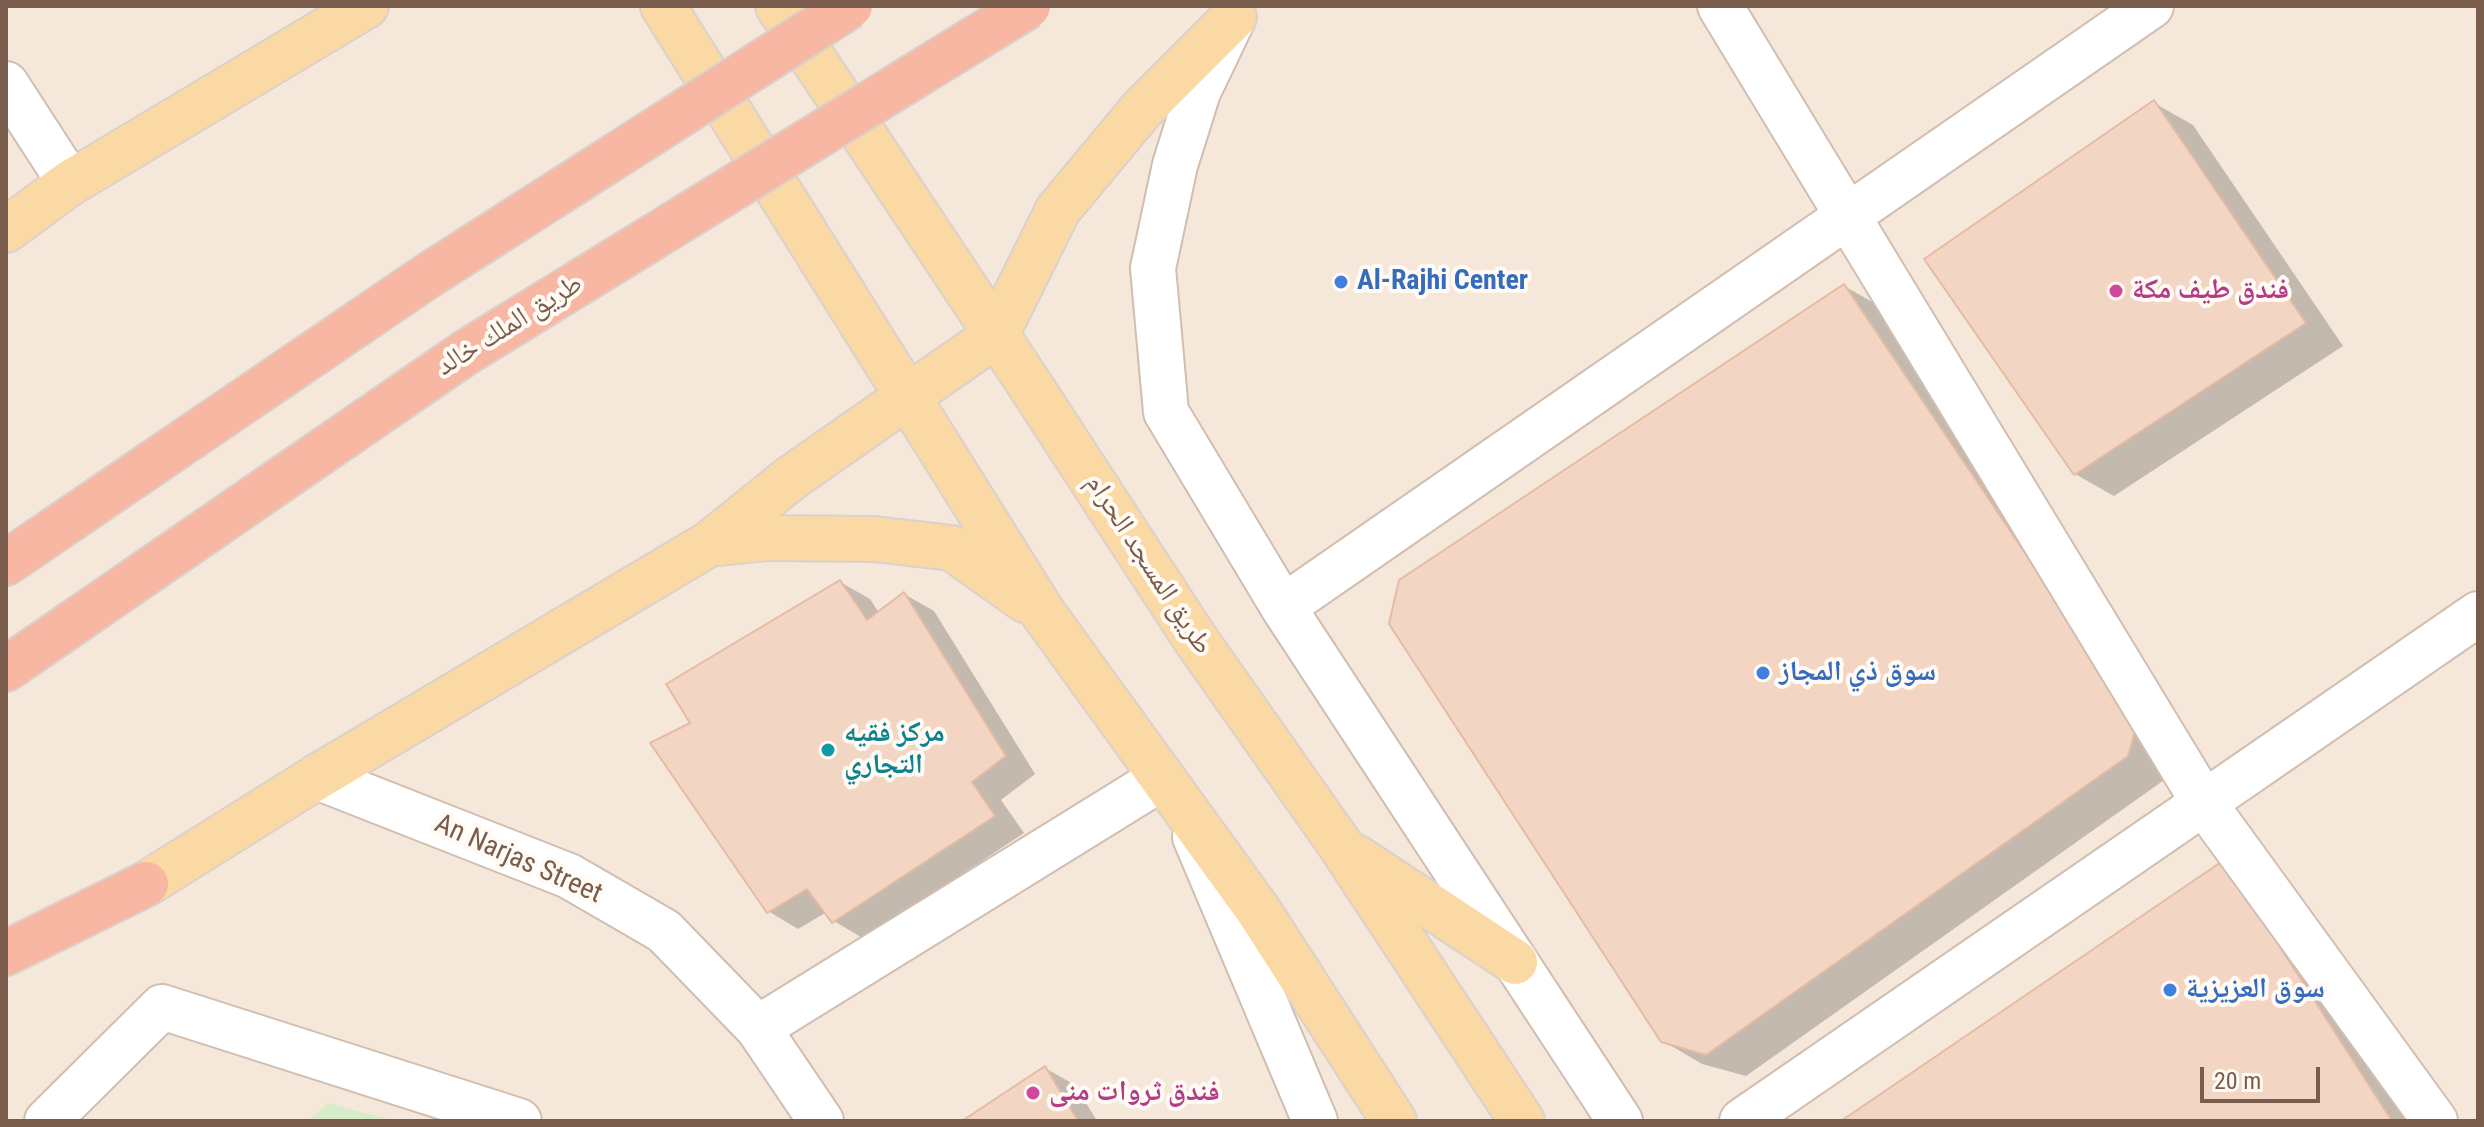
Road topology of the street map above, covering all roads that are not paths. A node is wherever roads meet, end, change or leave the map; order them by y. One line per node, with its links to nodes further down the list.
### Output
1 (366, 6): 10 (main road)
2 (663, 6): 14 (main road)
3 (778, 6): 13 (main road, طريق المسجد الحرام)
4 (850, 6): 16 (highway, bridge)
5 (1028, 6): 20 (highway, طريق الملك خالد, bridge)
6 (1720, 6): 11 (street)
7 (2151, 6): 11 (street)
8 (1238, 12): 13 (main road); 17 (street)
9 (6, 84): 10 (street)
10 (70, 183): 12 (main road)
11 (1848, 217): 17 (street); 23 (street)
12 (6, 230)
13 (996, 335): 14 (main road); 24 (main road, طريق المسجد الحرام)
14 (908, 395): 15 (main road); 18 (main road)
15 (709, 544): 18 (main road); 21 (main road)
16 (6, 563)
17 (1283, 607): 27 (street)
18 (1043, 613): 22 (main road)
19 (2478, 614): 23 (street)
20 (6, 669)
21 (317, 777): 25 (main road); 28 (street, An Narjas Street)
22 (1171, 789): 28 (street); 32 (street); 33 (main road)
23 (2204, 803): 36 (street); 37 (street)
24 (1341, 846): 27 (main road); 34 (main road, طريق المسجد الحرام)
25 (146, 884): 26 (highway)
26 (6, 953)
27 (1515, 962): 35 (street)
28 (758, 1028): 31 (street, An Narjas Street)
29 (47, 1121): 30 (street)
30 (519, 1121)
31 (821, 1121)
32 (1314, 1121)
33 (1394, 1121)
34 (1522, 1121)
35 (1620, 1121)
36 (1742, 1121)
37 (2435, 1121)

